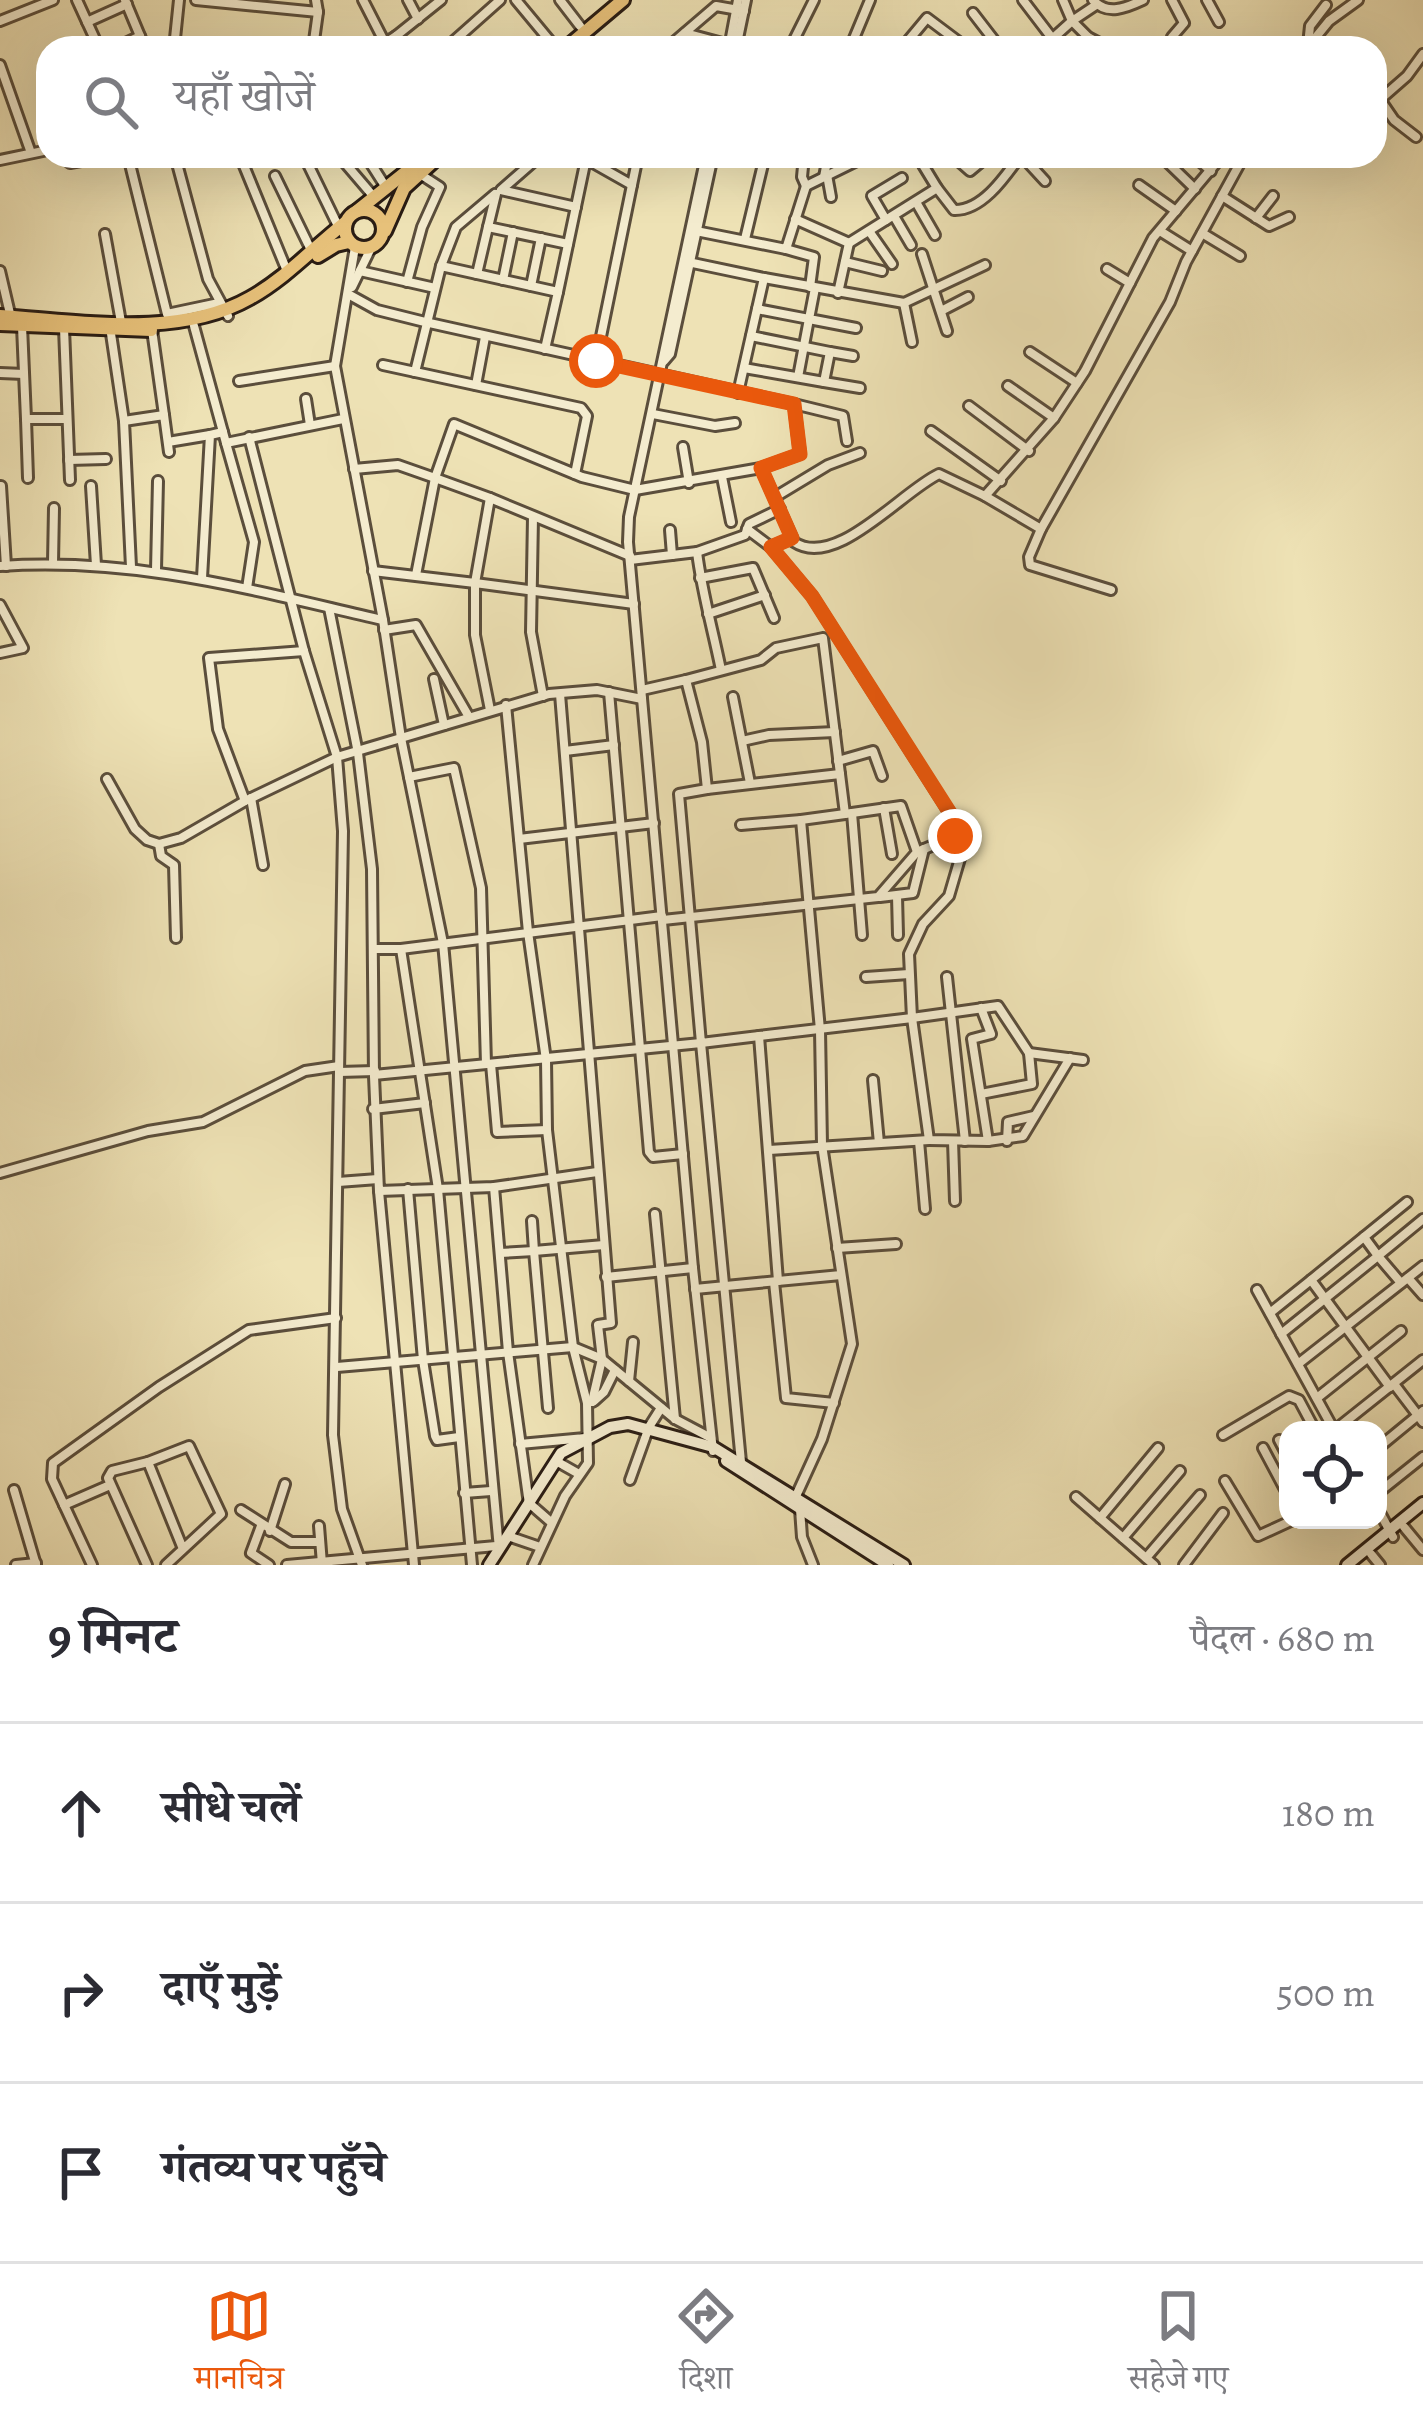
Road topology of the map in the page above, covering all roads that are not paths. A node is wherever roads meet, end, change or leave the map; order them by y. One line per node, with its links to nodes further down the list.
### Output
1 (53, 0): 35 (street)
2 (77, 0): 37 (street)
3 (179, 0): 43 (street)
4 (196, 0): 24 (street)
5 (316, 0): 30 (street)
6 (363, 0): 45 (street)
7 (408, 0): 34 (street)
8 (441, 0): 34 (street)
9 (477, 0): 31 (street)
10 (500, 0): 31 (street)
11 (516, 0): 48 (street)
12 (560, 0): 39 (street)
13 (610, 0): 39 (main road)
14 (622, 0): 50 (main road)
15 (814, 0): 54 (street)
16 (870, 0): 55 (street)
17 (1023, 0): 59 (street)
18 (1063, 0): 36 (street)
19 (1143, 0): 27 (street)
20 (1172, 0): 62 (street)
21 (1207, 0): 38 (street)
22 (1358, 0): 33 (street)
23 (126, 2): 37 (street); 42 (street)
24 (232, 2): 28 (street)
25 (720, 2): 29 (street); 40 (street)
26 (1327, 2): 33 (street); 63 (street)
27 (1095, 3): 36 (street)
28 (275, 4): 30 (street)
29 (741, 5): 53 (street)
30 (318, 12): 44 (street)
31 (488, 12): 47 (street)
32 (973, 13): 58 (street)
33 (1338, 15): 64 (street)
34 (418, 19): 46 (street)
35 (0, 21)
36 (1072, 21): 60 (street); 61 (street)
37 (87, 22): 41 (street)
38 (1219, 22)
39 (580, 26): 49 (main road)
40 (684, 33): 51 (street); 52 (street)
41 (93, 36)
42 (140, 36)
43 (175, 36)
44 (315, 36)
45 (378, 36)
46 (396, 36)
47 (460, 36)
48 (544, 36)
49 (568, 36)
50 (580, 36)
51 (681, 36)
52 (694, 36)
53 (734, 36)
54 (796, 36)
55 (855, 36)
56 (912, 36): 57 (street)
57 (951, 36)
58 (991, 36)
59 (1050, 36)
60 (1054, 36)
61 (1087, 36)
62 (1173, 36)
63 (1309, 36)
64 (1318, 36)
65 (1423, 54): 67 (street)
66 (0, 65): 71 (street)
67 (1387, 92)
68 (1387, 113): 69 (street)
69 (1416, 137)
70 (36, 152): 71 (street)
71 (31, 153): 72 (street)
72 (0, 160)
73 (131, 168): 172 (street)
74 (179, 168): 168 (street)
75 (245, 168): 151 (street)
76 (311, 168): 121 (street)
77 (353, 168): 110 (street)
78 (371, 168): 110 (street)
79 (411, 168): 110 (main road)
80 (425, 168): 99 (main road)
81 (526, 168): 109 (street)
82 (581, 168): 115 (street)
83 (603, 168): 104 (street)
84 (635, 168): 104 (street)
85 (706, 168): 143 (street)
86 (707, 168): 123 (street)
87 (762, 168): 132 (street)
88 (803, 168): 106 (street)
89 (826, 168): 101 (street)
90 (838, 168): 101 (street)
91 (925, 168): 107 (street)
92 (1012, 168): 107 (street)
93 (1033, 168): 103 (street)
94 (1174, 168): 108 (street)
95 (1207, 168): 98 (street)
96 (1212, 168): 98 (street)
97 (1237, 168): 112 (street)
98 (1210, 171): 108 (street)
99 (418, 174): 129 (main road); 156 (street)
100 (275, 176): 140 (street)
101 (825, 176): 106 (street); 111 (street)
102 (902, 178): 118 (street)
103 (1045, 181)
104 (632, 184): 188 (street)
105 (1139, 185): 116 (street)
106 (806, 186): 120 (street)
107 (937, 188): 114 (street)
108 (1196, 189): 116 (street)
109 (498, 192): 115 (street); 122 (street); 147 (street)
110 (381, 193): 121 (main road)
111 (831, 196)
112 (1222, 196): 119 (street); 127 (street)
113 (1273, 196): 119 (street)
114 (916, 202): 118 (street); 130 (street)
115 (576, 207): 134 (street)
116 (1176, 211): 125 (street)
117 (1289, 217): 119 (street)
118 (890, 218): 124 (street); 136 (street)
119 (1256, 218)
120 (795, 219): 135 (street); 138 (street)
121 (345, 222): 129 (main road); 133 (main road); 140 (main road)
122 (488, 227): 126 (street); 153 (street)
123 (696, 231): 132 (street); 143 (street)
124 (869, 231): 135 (street); 145 (street)
125 (1160, 231): 139 (street); 157 (street)
126 (513, 232): 131 (street); 155 (street)
127 (1202, 233): 139 (street); 142 (street)
128 (105, 234): 174 (street)
129 (383, 234): 137 (main road)
130 (934, 235)
131 (542, 238): 134 (street); 158 (street)
132 (745, 239): 138 (street)
133 (352, 244): 137 (main road); 164 (street); 168 (main road)
134 (568, 244): 162 (street)
135 (849, 244): 144 (street)
136 (910, 245)
137 (370, 248): 152 (street)
138 (786, 249): 160 (street)
139 (1192, 251): 249 (street)
140 (312, 252): 151 (main road)
141 (922, 254): 161 (street)
142 (1240, 256)
143 (686, 261): 154 (street); 195 (street)
144 (845, 262): 149 (street); 163 (street)
145 (892, 264)
146 (985, 265): 161 (street)
147 (441, 266): 153 (street); 159 (street)
148 (1107, 269): 157 (street)
149 (882, 271)
150 (0, 272): 171 (street)
151 (287, 272): 168 (main road)
152 (360, 272): 156 (street); 164 (street)
153 (478, 274): 155 (street)
154 (764, 278): 160 (street); 167 (street)
155 (503, 280): 158 (street)
156 (407, 282): 159 (street)
157 (1130, 283): 199 (street)
158 (531, 286): 162 (street)
159 (435, 288): 173 (street)
160 (813, 288): 163 (street); 170 (street)
161 (934, 290): 166 (street); 169 (street)
162 (558, 292): 184 (street)
163 (838, 293): 166 (street)
164 (348, 294): 173 (street); 190 (street)
165 (968, 297): 169 (street)
166 (904, 303): 182 (street)
167 (758, 309): 170 (street); 180 (street)
168 (223, 310): 172 (main road); 175 (main road)
169 (941, 311): 179 (street)
170 (809, 320): 177 (street); 183 (street)
171 (9, 321): 174 (main road); 176 (main road); 194 (street)
172 (168, 322): 174 (main road); 175 (main road); 178 (main road)
173 (425, 322): 181 (street); 192 (street)
174 (113, 325): 176 (main road); 178 (main road); 213 (street)
175 (194, 326): 217 (street)
176 (64, 328): 211 (street)
177 (856, 328)
178 (152, 330): 208 (street)
179 (947, 331)
180 (752, 336): 183 (street); 191 (street)
181 (485, 337): 184 (street); 200 (street)
182 (912, 341)
183 (803, 346): 185 (street); 196 (street)
184 (545, 349): 188 (street)
185 (830, 352): 187 (street); 198 (street)
186 (1030, 352): 199 (street)
187 (853, 356)
188 (596, 361): 195 (street)
189 (383, 365): 192 (street)
190 (335, 366): 197 (street); 212 (street)
191 (744, 368): 196 (street); 203 (street)
192 (415, 372): 200 (street)
193 (0, 373): 194 (street)
194 (24, 374): 210 (street)
195 (661, 374): 203 (street); 207 (street)
196 (798, 377): 198 (street)
197 (239, 381)
198 (824, 382): 202 (street)
199 (1077, 383): 209 (street)
200 (476, 385): 229 (street)
201 (1008, 386): 209 (street)
202 (860, 388)
203 (738, 393): 205 (street)
204 (306, 398): 215 (street)
205 (794, 404): 220 (street); 227 (street)
206 (968, 406): 223 (street)
207 (652, 414): 214 (street); 239 (street)
208 (164, 415): 213 (street); 218 (street)
209 (1054, 418): 223 (street)
210 (26, 419): 211 (street); 231 (street)
211 (67, 419): 226 (street)
212 (343, 419): 215 (street); 228 (street)
213 (124, 421): 260 (street)
214 (735, 422)
215 (310, 425): 219 (street)
216 (931, 430): 234 (street)
217 (223, 431): 218 (street); 221 (street)
218 (210, 435): 264 (street)
219 (250, 437): 221 (street); 247 (street)
220 (847, 441)
221 (226, 443): 251 (street)
222 (683, 447): 236 (street)
223 (1029, 451): 234 (street)
224 (860, 452): 240 (street)
225 (106, 459): 226 (street)
226 (69, 460): 233 (street)
227 (761, 468): 230 (street); 240 (street)
228 (354, 470): 232 (street); 262 (street)
229 (575, 474): 232 (street); 239 (street)
230 (722, 477): 236 (street); 246 (street)
231 (28, 478)
232 (435, 478): 242 (street); 263 (street)
233 (70, 480)
234 (1001, 481): 241 (street)
235 (158, 482): 261 (street)
236 (688, 483): 239 (street)
237 (1, 486): 259 (street)
238 (91, 486): 258 (street)
239 (635, 490): 256 (street)
240 (775, 496): 244 (street)
241 (985, 496): 249 (street); 252 (street)
242 (490, 498): 245 (street); 266 (street)
243 (54, 508): 257 (street)
244 (780, 509): 248 (street); 252 (street)
245 (533, 517): 256 (street); 269 (street)
246 (731, 522)
247 (272, 526): 251 (street); 271 (street)
248 (747, 529): 253 (street); 254 (street)
249 (1041, 529): 268 (street)
250 (670, 530): 255 (street)
251 (252, 532): 267 (street)
252 (792, 538): 253 (street)
253 (771, 547): 315 (street)
254 (697, 552): 255 (street); 265 (street)
255 (672, 555): 256 (street)
256 (630, 558): 272 (street)
257 (53, 563): 258 (street); 259 (street)
258 (96, 565): 260 (street)
259 (3, 566)
260 (131, 567): 261 (street)
261 (156, 570): 264 (street)
262 (374, 571): 263 (street); 277 (street)
263 (416, 575): 266 (street)
264 (202, 578): 267 (street)
265 (700, 578): 270 (street); 275 (street)
266 (475, 583): 269 (street); 289 (street)
267 (247, 589): 271 (street)
268 (1111, 590)
269 (530, 591): 272 (street); 286 (street)
270 (765, 595): 275 (street); 276 (street)
271 (290, 598): 274 (street); 278 (street)
272 (634, 604): 285 (street)
273 (0, 605): 279 (street)
274 (329, 608): 277 (street); 297 (street)
275 (708, 614): 280 (street)
276 (774, 618)
277 (384, 625): 290 (street); 293 (street)
278 (304, 651): 298 (street); 306 (street)
279 (0, 653)
280 (721, 670): 282 (street); 292 (street)
281 (434, 679): 291 (street)
282 (686, 680): 285 (street); 305 (street)
283 (609, 692): 284 (street); 285 (street); 295 (street)
284 (560, 693): 286 (street); 296 (street)
285 (642, 694): 310 (street)
286 (544, 696): 288 (street)
287 (733, 697): 294 (street)
288 (506, 705): 289 (street); 314 (street)
289 (490, 710): 290 (street)
290 (469, 717): 291 (street)
291 (444, 725): 293 (street)
292 (835, 732): 294 (street); 299 (street)
293 (401, 738): 297 (street); 302 (street)
294 (742, 741): 304 (street)
295 (614, 745): 296 (street); 312 (street)
296 (565, 751): 313 (street)
297 (358, 753): 298 (street); 334 (street)
298 (337, 758): 306 (street); 354 (street)
299 (838, 761): 300 (street); 301 (street)
300 (840, 774): 304 (street); 308 (street)
301 (882, 776)
302 (410, 777): 332 (street); 333 (street)
303 (107, 779): 316 (street)
304 (750, 783): 305 (street)
305 (707, 789): 325 (street)
306 (248, 799): 316 (street); 319 (street)
307 (884, 808): 308 (street); 317 (street); 318 (street)
308 (848, 814): 309 (street); 322 (street)
309 (801, 820): 311 (street); 323 (street)
310 (654, 823): 312 (street); 324 (street)
311 (741, 825)
312 (621, 827): 313 (street); 326 (street)
313 (572, 832): 314 (street); 327 (street)
314 (519, 838): 328 (street)
315 (966, 838): 317 (street); 336 (street)
316 (159, 844): 331 (street)
317 (920, 851): 320 (street); 321 (street)
318 (892, 854)
319 (263, 865)
320 (897, 896): 321 (street); 330 (street)
321 (878, 897): 322 (street)
322 (860, 900): 323 (street); 329 (street)
323 (810, 904): 325 (street); 342 (street)
324 (663, 918): 325 (street); 326 (street); 345 (street)
325 (689, 918): 344 (street)
326 (628, 920): 327 (street); 346 (street)
327 (580, 926): 328 (street); 348 (street)
328 (528, 932): 332 (street); 350 (street)
329 (862, 934)
330 (898, 935)
331 (176, 938)
332 (483, 938): 333 (street); 352 (street)
333 (443, 943): 335 (street); 353 (street)
334 (375, 949): 335 (street); 356 (street)
335 (401, 949): 355 (street)
336 (909, 974): 338 (street); 341 (street)
337 (947, 976): 340 (street)
338 (866, 977)
339 (981, 1008): 340 (street); 347 (street); 358 (street)
340 (951, 1012): 341 (street); 365 (street)
341 (911, 1018): 342 (street); 363 (street)
342 (820, 1030): 343 (street); 369 (street)
343 (759, 1036): 344 (street); 370 (street)
344 (700, 1043): 345 (street); 404 (street)
345 (674, 1046): 346 (street); 371 (street)
346 (639, 1049): 348 (street); 371 (street)
347 (1029, 1053): 349 (street); 358 (street)
348 (588, 1054): 350 (street); 372 (street)
349 (1070, 1058): 351 (street); 361 (street)
350 (546, 1060): 352 (street); 362 (street)
351 (1083, 1060)
352 (488, 1064): 353 (street); 362 (street)
353 (453, 1067): 355 (street); 377 (street)
354 (339, 1069): 356 (street); 373 (street); 376 (street)
355 (422, 1070): 356 (street); 359 (street)
356 (375, 1073): 360 (street)
357 (873, 1079): 368 (street)
358 (981, 1094): 366 (street)
359 (425, 1103): 360 (street); 380 (street)
360 (374, 1108): 375 (street)
361 (1036, 1116): 367 (street); 367 (street)
362 (548, 1130): 374 (street)
363 (924, 1141): 364 (street); 368 (street); 384 (street)
364 (953, 1141): 365 (street); 382 (street)
365 (965, 1141): 366 (street)
366 (988, 1141): 367 (street)
367 (1006, 1141)
368 (879, 1143): 369 (street)
369 (822, 1145): 370 (street); 392 (street)
370 (768, 1150): 403 (street)
371 (683, 1154): 397 (street)
372 (597, 1172): 374 (street); 389 (street)
373 (0, 1173)
374 (554, 1177): 378 (street); 391 (street)
375 (378, 1179): 376 (street); 381 (street)
376 (338, 1182): 410 (street)
377 (465, 1187): 378 (street); 380 (street); 418 (street)
378 (494, 1187): 394 (street)
379 (408, 1189): 380 (street); 381 (street); 422 (street)
380 (438, 1189): 419 (street)
381 (379, 1191): 424 (street)
382 (956, 1201)
383 (1407, 1202): 388 (street)
384 (926, 1209)
385 (655, 1214): 398 (street)
386 (1423, 1219): 395 (street)
387 (532, 1221): 393 (street)
388 (1364, 1237): 395 (street); 401 (street)
389 (604, 1244): 391 (street); 400 (street)
390 (896, 1244): 392 (street)
391 (562, 1248): 393 (street); 415 (street)
392 (837, 1248): 399 (street)
393 (534, 1250): 394 (street); 416 (street)
394 (500, 1253): 417 (street)
395 (1378, 1256): 402 (street); 408 (street)
396 (1423, 1266): 402 (street)
397 (693, 1268): 398 (street); 405 (street)
398 (661, 1270): 400 (street); 436 (street)
399 (842, 1275): 403 (street); 432 (street)
400 (607, 1277): 421 (street)
401 (1311, 1280): 408 (street); 409 (street)
402 (1405, 1281): 407 (street); 411 (street)
403 (776, 1282): 404 (street); 432 (street)
404 (724, 1286): 405 (street); 452 (street)
405 (694, 1289): 446 (street)
406 (1257, 1290): 409 (street)
407 (1423, 1295)
408 (1325, 1299): 411 (street); 413 (street)
409 (1270, 1313): 413 (street)
410 (337, 1318): 426 (street); 468 (street)
411 (1347, 1328): 420 (street); 425 (street)
412 (1401, 1331): 420 (street)
413 (1281, 1334): 425 (street)
414 (634, 1342): 428 (street)
415 (573, 1347): 416 (street); 421 (street); 431 (street)
416 (541, 1349): 417 (street); 433 (street)
417 (508, 1352): 418 (street); 445 (street)
418 (478, 1354): 419 (street); 462 (street)
419 (453, 1357): 422 (street); 442 (street)
420 (1369, 1358): 429 (street); 430 (street)
421 (602, 1359): 427 (street); 431 (street)
422 (423, 1360): 424 (street); 442 (street)
423 (1423, 1360): 429 (street)
424 (396, 1362): 426 (street); 489 (street)
425 (1298, 1364): 430 (street)
426 (337, 1367): 491 (street)
427 (615, 1370): 428 (street); 431 (street)
428 (629, 1381): 434 (street)
429 (1392, 1385): 435 (street); 439 (street)
430 (1317, 1398): 438 (street)
431 (589, 1402): 443 (street)
432 (834, 1403): 466 (street)
433 (548, 1408)
434 (661, 1408): 436 (street); 440 (street)
435 (1421, 1416): 444 (street)
436 (675, 1419): 446 (street)
437 (1310, 1421): 441 (street)
438 (1330, 1421)
439 (1346, 1421)
440 (649, 1427): 443 (main road); 446 (main road); 456 (street)
441 (1223, 1435)
442 (459, 1437): 463 (street)
443 (586, 1438): 445 (street); 450 (main road); 454 (street)
444 (1387, 1441)
445 (520, 1444): 467 (street)
446 (710, 1446): 452 (main road); 466 (main road)
447 (1158, 1448): 472 (street)
448 (1263, 1448): 455 (street)
449 (1423, 1457): 460 (street)
450 (556, 1461): 454 (street); 467 (main road)
451 (148, 1462): 459 (street); 486 (street); 486 (street)
452 (741, 1462): 466 (main road)
453 (1180, 1471): 481 (street)
454 (579, 1474): 473 (street)
455 (1279, 1478)
456 (630, 1480)
457 (1226, 1480): 475 (street)
458 (285, 1484): 478 (street)
459 (110, 1485): 468 (street); 497 (street)
460 (1387, 1486)
461 (14, 1490): 493 (street)
462 (491, 1491): 463 (street); 483 (street)
463 (464, 1493): 485 (street)
464 (1199, 1495): 492 (street)
465 (1076, 1497): 472 (street)
466 (798, 1502): 506 (street); 507 (main road); 508 (main road)
467 (529, 1504): 473 (street); 480 (main road)
468 (64, 1505): 496 (street)
469 (1423, 1507): 477 (main road); 479 (main road)
470 (241, 1510): 478 (street)
471 (1223, 1513): 509 (street)
472 (1100, 1518): 481 (street)
473 (552, 1523): 484 (street)
474 (319, 1526): 482 (street)
475 (1279, 1526)
476 (1387, 1526): 479 (street)
477 (1404, 1527): 479 (main road); 487 (street)
478 (266, 1528): 482 (street); 499 (street)
479 (1391, 1533): 490 (main road); 510 (main road)
480 (506, 1535): 483 (main road); 484 (street)
481 (1123, 1538): 492 (street)
482 (320, 1542): 494 (street)
483 (498, 1547): 485 (street); 504 (main road)
484 (540, 1547): 505 (street)
485 (471, 1549): 488 (street); 503 (street)
486 (183, 1550): 498 (street)
487 (1423, 1550)
488 (440, 1551): 489 (street); 502 (street)
489 (412, 1553): 491 (street); 501 (street)
490 (1376, 1560): 511 (main road)
491 (361, 1562): 494 (street)
492 (1150, 1562)
493 (36, 1564): 495 (street)
494 (322, 1564): 500 (street)
495 (16, 1565)
496 (92, 1565)
497 (148, 1565)
498 (166, 1565)
499 (269, 1565)
500 (287, 1565)
501 (414, 1565)
502 (441, 1565)
503 (472, 1565)
504 (489, 1565)
505 (533, 1565)
506 (812, 1565)
507 (888, 1565)
508 (904, 1565)
509 (1184, 1565)
510 (1347, 1565)
511 (1359, 1565)

